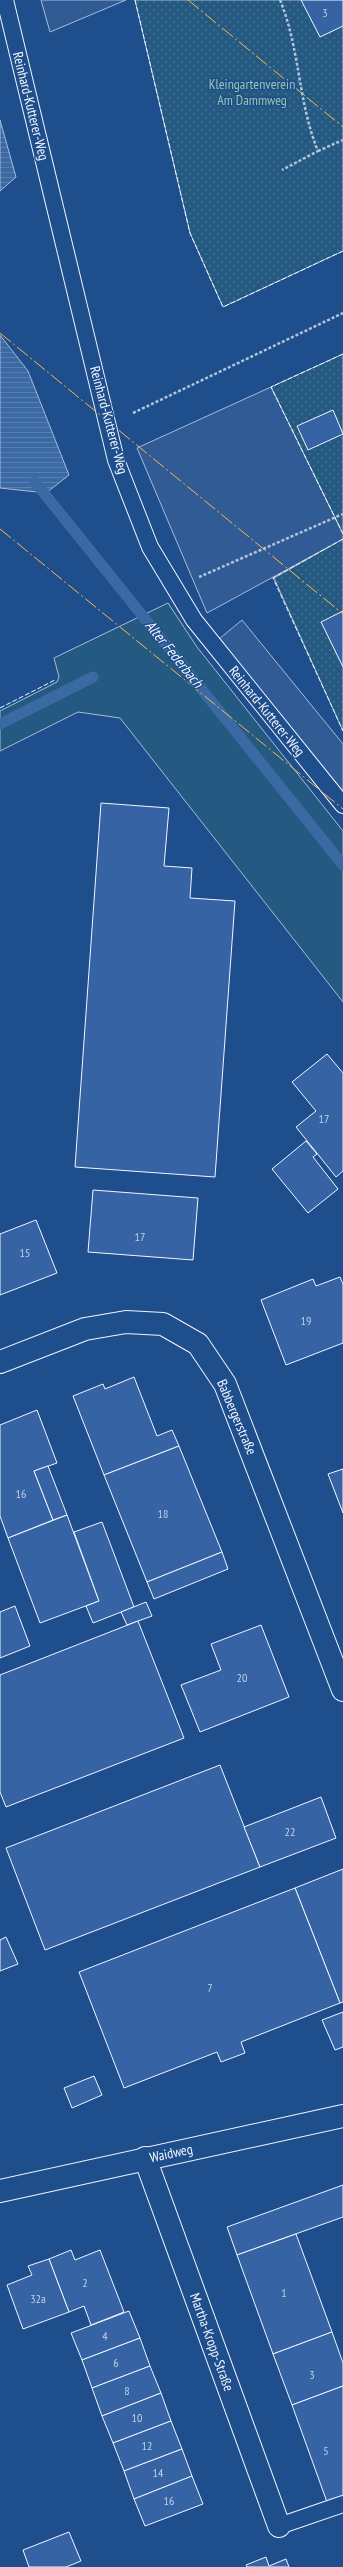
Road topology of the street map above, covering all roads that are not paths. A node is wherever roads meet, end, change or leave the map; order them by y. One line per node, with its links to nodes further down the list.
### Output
1 (5, 0): 2 (lane, Reinhard-Kutterer-Weg)
2 (343, 805)
3 (0, 1362): 4 (street, Babbergerstraße)
4 (343, 1690)
5 (343, 2116): 6 (street, Waidweg)
6 (146, 2158): 7 (street, Waidweg); 9 (street, Martha-Kropp-Straße)
7 (0, 2191)
8 (343, 2504): 9 (lane)
9 (279, 2526)

